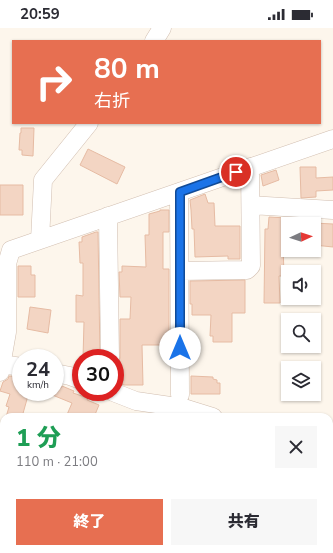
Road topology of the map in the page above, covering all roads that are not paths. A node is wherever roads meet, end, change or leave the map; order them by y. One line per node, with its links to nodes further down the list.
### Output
1 (162, 28): 2 (street)
2 (155, 40)
3 (89, 124): 10 (street)
4 (333, 139): 5 (street)
5 (250, 167): 6 (street); 7 (street)
6 (180, 192): 9 (street); 11 (street)
7 (251, 205): 8 (street); 11 (street)
8 (333, 210)
9 (108, 216): 10 (street); 12 (street)
10 (40, 240): 14 (street)
11 (180, 271): 15 (street)
12 (110, 349)
13 (12, 367): 14 (street)
14 (1, 368)
15 (180, 395)
16 (124, 396): 17 (street)
17 (200, 413)

